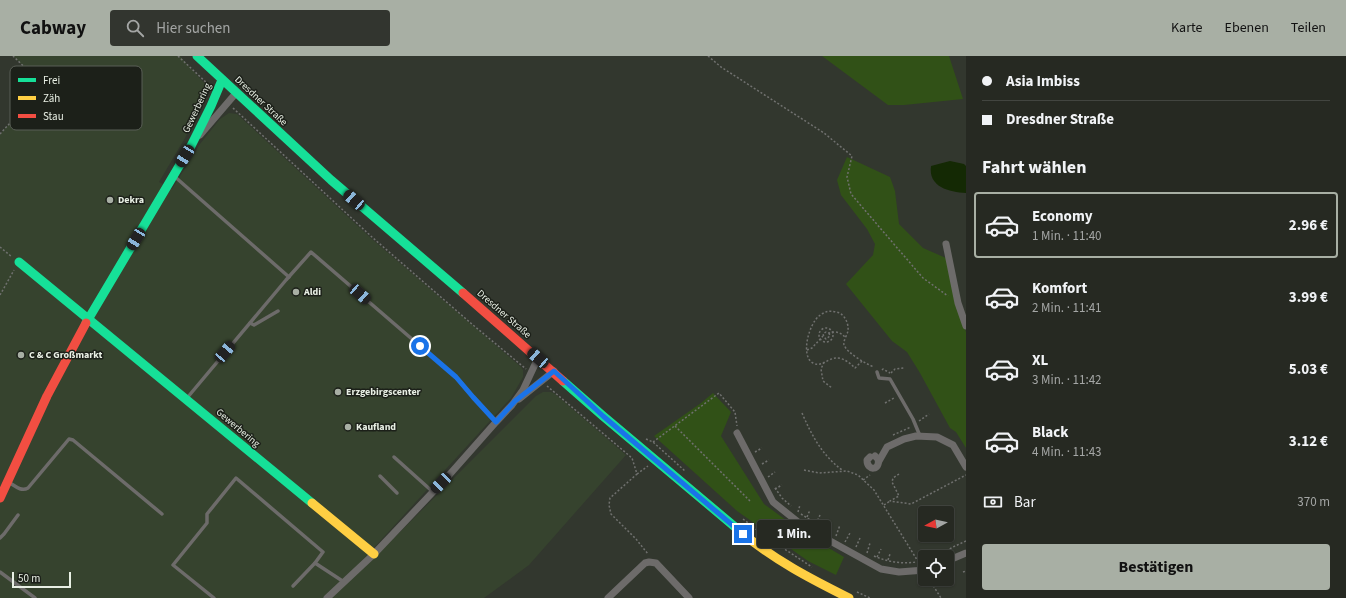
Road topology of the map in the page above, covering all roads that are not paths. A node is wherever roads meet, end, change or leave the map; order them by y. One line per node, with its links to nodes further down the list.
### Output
1 (198, 56): 2 (street, Dresdner Straße)
2 (222, 80): 3 (street, Dresdner Straße); 4 (street, Gewerbering)
3 (236, 92): 4 (street, Gewerbering); 13 (street, Dresdner Straße)
4 (192, 146): 5 (street, Gewerbering)
5 (173, 176): 8 (lane); 10 (street, Gewerbering)
6 (946, 244): 12 (street)
7 (19, 262): 10 (street, Gewerbering)
8 (289, 276): 11 (lane); 18 (lane)
9 (278, 311): 11 (lane)
10 (88, 318): 16 (street, Gewerbering); 25 (street, Gewerbering)
11 (250, 323): 16 (lane)
12 (966, 326)
13 (538, 358): 14 (street, Dresdner Straße); 17 (street)
14 (554, 371): 17 (street); 41 (street, Dresdner Straße)
15 (876, 372): 20 (lane)
16 (186, 399): 33 (street, Gewerbering)
17 (515, 401): 18 (street)
18 (496, 422): 26 (street)
19 (737, 433): 36 (street)
20 (920, 436): 22 (street); 23 (street)
21 (394, 457): 26 (lane)
22 (875, 458)
23 (966, 467)
24 (380, 476): 27 (lane)
25 (7, 481): 28 (street, Gewerbering); 29 (lane)
26 (433, 492): 33 (street)
27 (397, 493)
28 (0, 498)
29 (162, 514)
30 (18, 515): 31 (lane)
31 (0, 538)
32 (966, 553): 34 (street)
33 (374, 554): 38 (street)
34 (954, 558)
35 (315, 563): 38 (lane); 39 (lane); 43 (lane)
36 (918, 570)
37 (0, 572): 42 (lane)
38 (344, 582): 44 (street)
39 (293, 586)
40 (851, 594): 41 (street, Dresdner Straße)
41 (838, 596)
42 (35, 598)
43 (214, 598)
44 (327, 598)
45 (608, 598): 46 (street)
46 (689, 598)

